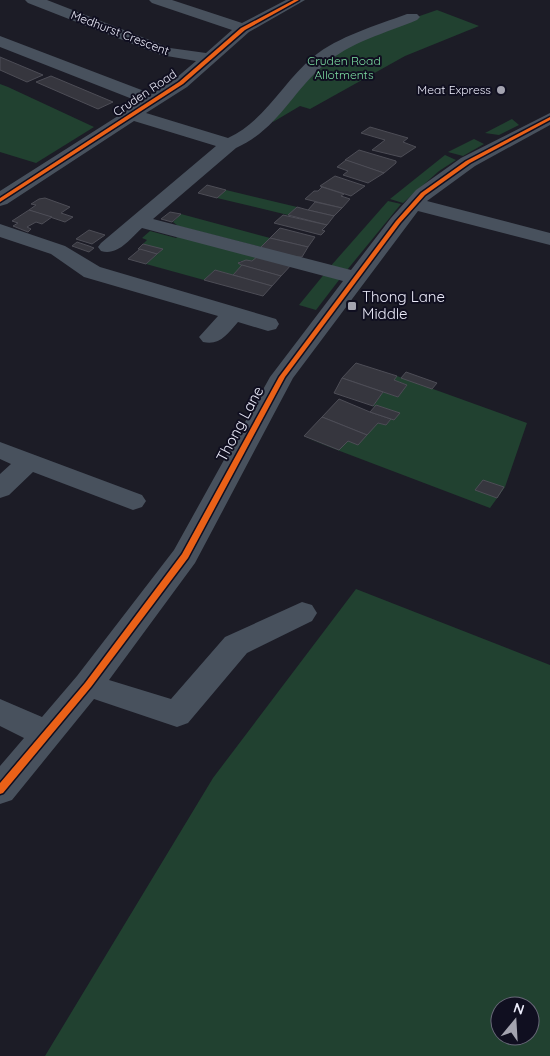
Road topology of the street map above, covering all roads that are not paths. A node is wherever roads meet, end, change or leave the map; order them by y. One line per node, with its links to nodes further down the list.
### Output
1 (34, 0): 7 (street, Medhurst Crescent)
2 (156, 0): 5 (street)
3 (297, 0): 5 (street, Cruden Road)
4 (412, 17): 11 (street)
5 (243, 30): 7 (street, Cruden Road)
6 (0, 41): 8 (street)
7 (208, 58): 8 (street, Cruden Road)
8 (154, 101): 9 (street, Cruden Road)
9 (133, 115): 11 (street); 12 (street, Cruden Road)
10 (550, 118): 13 (street, Thong Lane)
11 (229, 144): 14 (street)
12 (0, 200)
13 (414, 204): 16 (street); 18 (street, Thong Lane)
14 (139, 221): 17 (street); 18 (street)
15 (0, 230): 19 (street)
16 (550, 239)
17 (108, 247)
18 (356, 278): 27 (street, Thong Lane)
19 (233, 314): 20 (street); 21 (street)
20 (268, 324)
21 (211, 337)
22 (0, 450): 23 (street)
23 (29, 461): 24 (street); 25 (street)
24 (0, 488)
25 (133, 501)
26 (302, 614): 27 (street)
27 (88, 685): 29 (street, Thong Lane)
28 (0, 712): 29 (street)
29 (48, 734): 30 (street, Thong Lane)
30 (0, 790)

